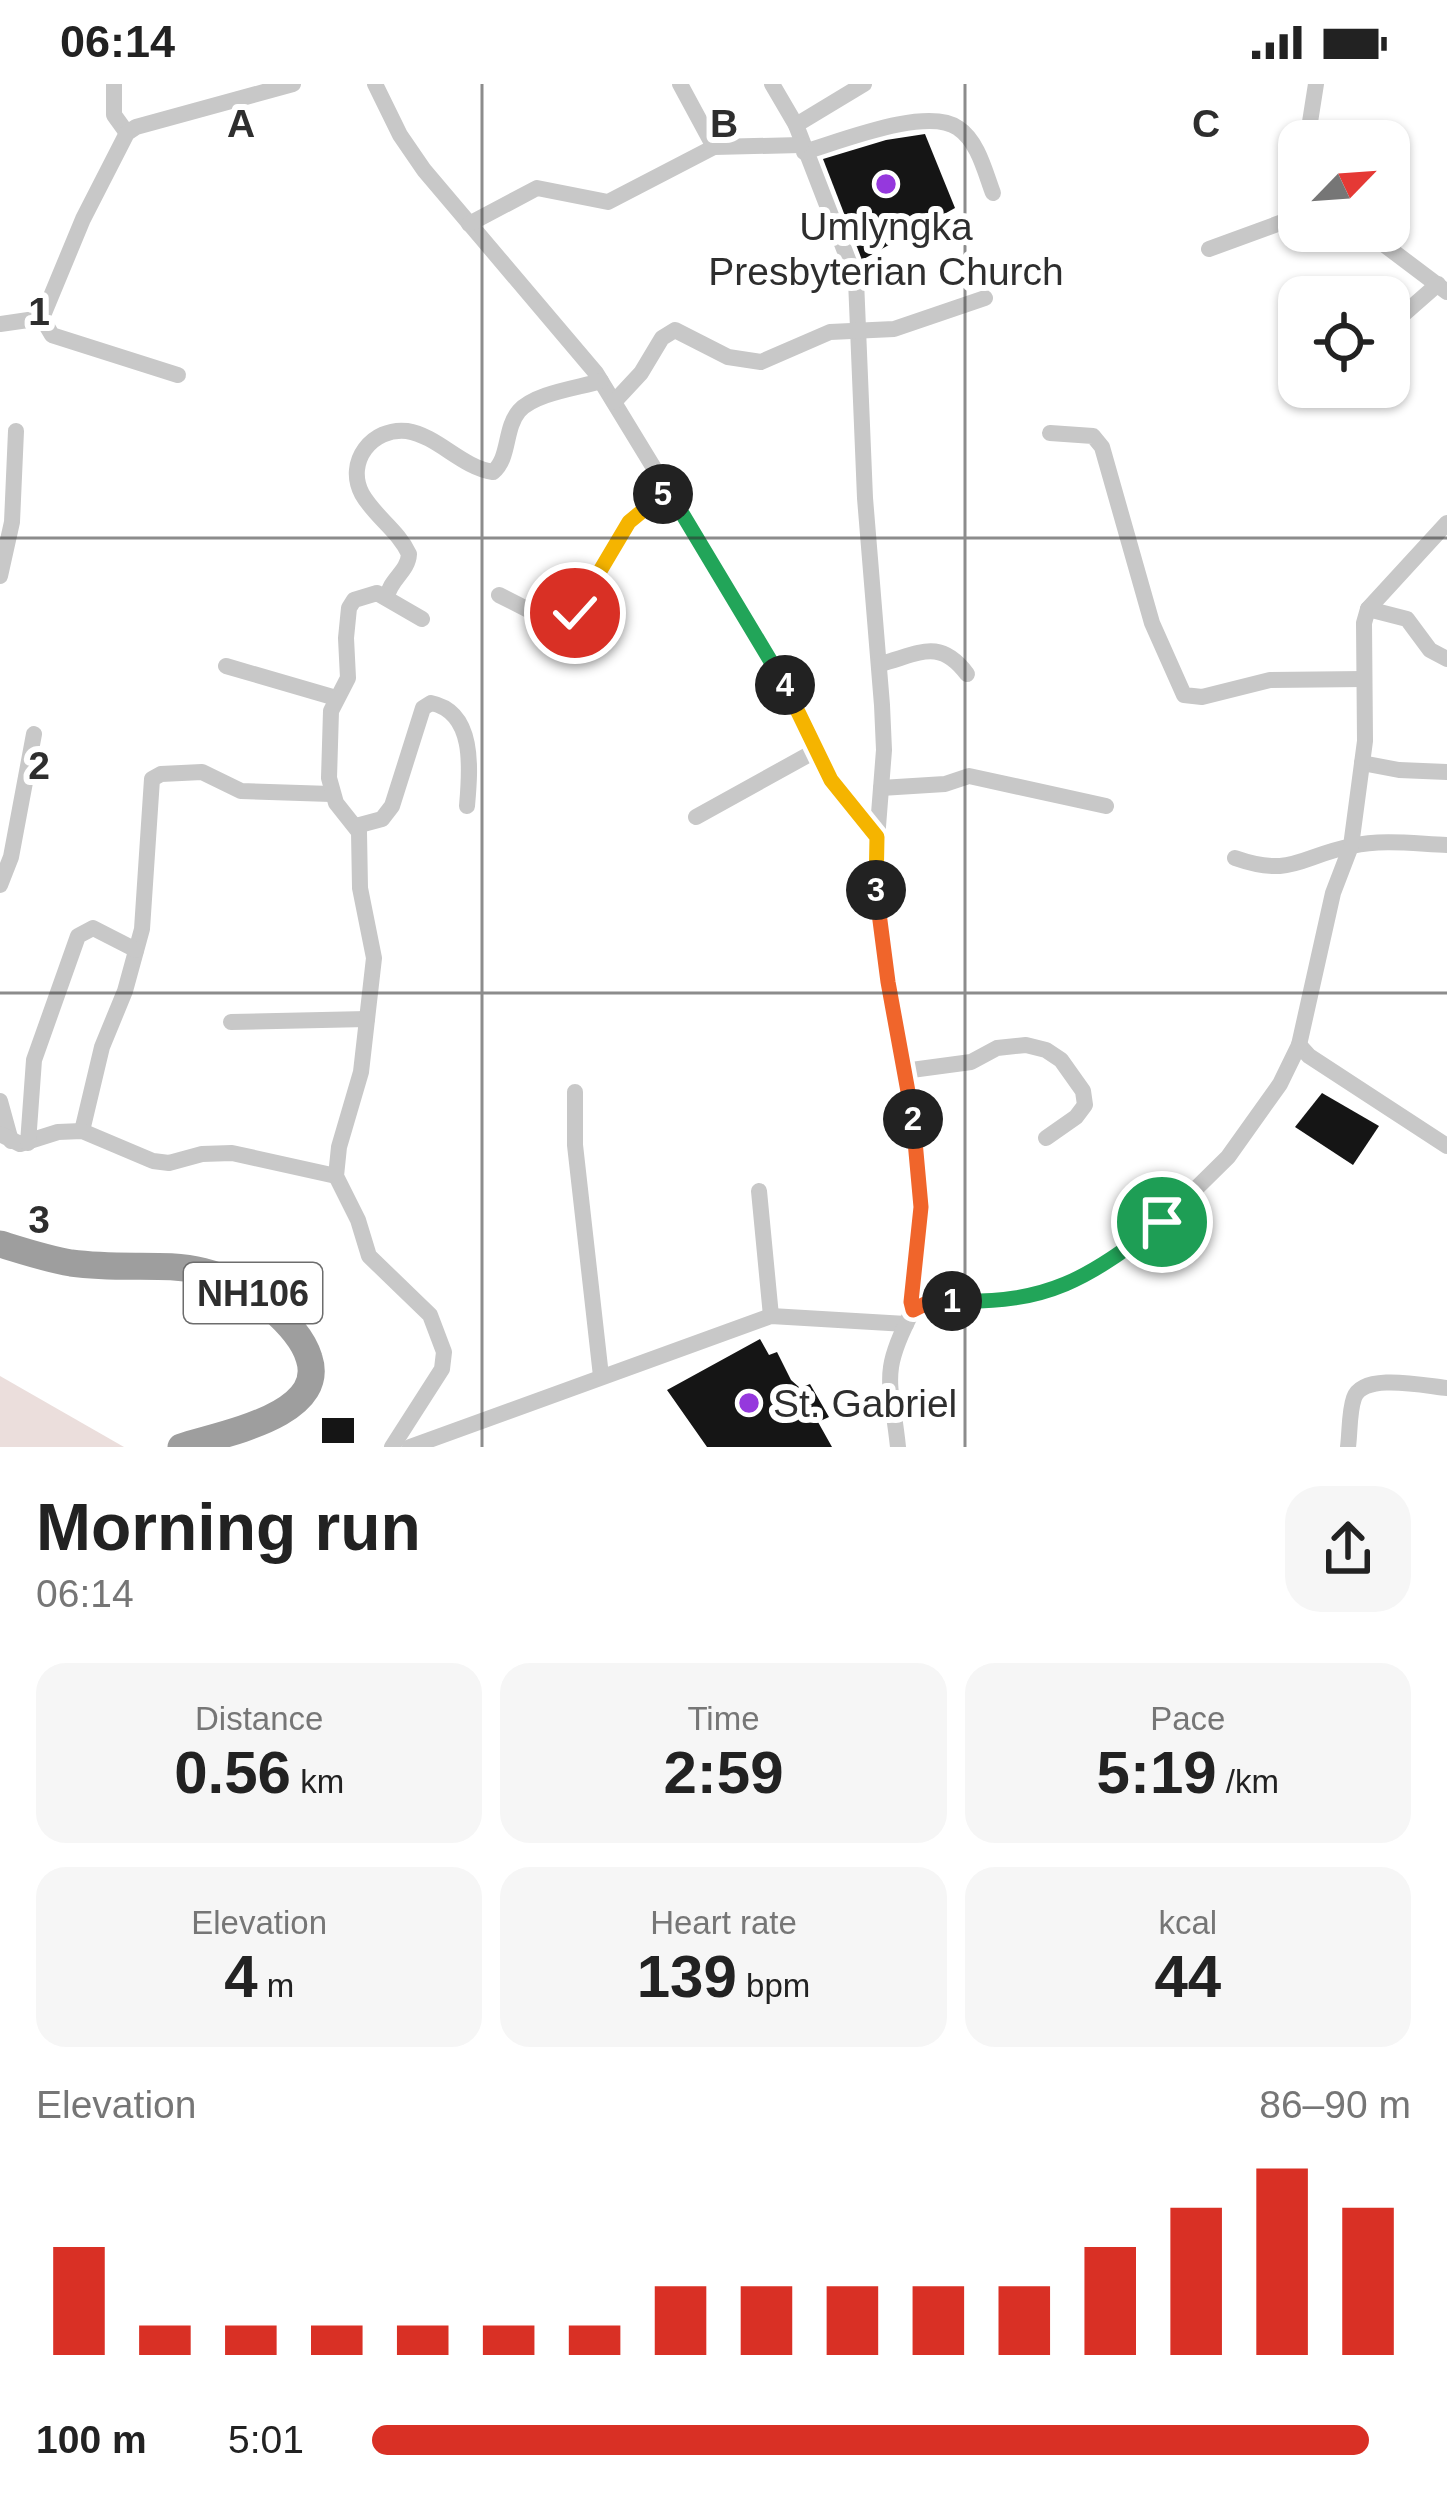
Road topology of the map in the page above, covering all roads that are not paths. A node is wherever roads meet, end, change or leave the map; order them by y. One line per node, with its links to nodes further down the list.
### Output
1 (114, 84): 10 (street)
2 (292, 84): 10 (street)
3 (375, 84): 14 (street)
4 (680, 84): 11 (street)
5 (772, 84): 9 (street)
6 (864, 84): 9 (street)
7 (1316, 84): 8 (street)
8 (1310, 120)
9 (796, 125): 12 (street)
10 (127, 134): 21 (street)
11 (715, 147): 12 (street); 14 (street)
12 (803, 148): 13 (street); 23 (street)
13 (992, 193)
14 (469, 224): 25 (street)
15 (1278, 224): 16 (street)
16 (1209, 249)
17 (1394, 252): 18 (street)
18 (1442, 288): 20 (street)
19 (985, 298): 23 (street)
20 (1410, 312)
21 (42, 318): 22 (street); 24 (street)
22 (0, 324)
23 (858, 332): 26 (street); 37 (street)
24 (178, 375)
25 (601, 381): 26 (street); 33 (street)
26 (614, 402): 29 (street)
27 (16, 430): 31 (street)
28 (1050, 433): 40 (street)
29 (668, 490): 32 (street); 43 (street)
30 (1447, 524): 34 (street)
31 (0, 576)
32 (499, 595)
33 (387, 597): 35 (street); 41 (street)
34 (1367, 609): 36 (street); 40 (street)
35 (422, 619)
36 (1447, 659)
37 (880, 664): 39 (street); 46 (street)
38 (226, 665): 41 (street)
39 (967, 674)
40 (1364, 679): 44 (street)
41 (336, 698): 47 (street)
42 (34, 734): 56 (street)
43 (817, 751): 50 (street); 52 (street)
44 (1362, 763): 45 (street); 54 (street)
45 (1447, 772)
46 (880, 788): 49 (street); 52 (street)
47 (332, 794): 51 (street); 57 (street)
48 (467, 806): 51 (street)
49 (1106, 806)
50 (696, 818)
51 (356, 826): 58 (street)
52 (877, 837): 61 (street)
53 (1447, 845): 54 (street)
54 (1352, 846): 55 (street); 60 (street)
55 (1234, 858)
56 (0, 885)
57 (136, 950): 65 (street); 68 (street)
58 (367, 1019): 59 (street); 70 (street)
59 (231, 1022)
60 (1299, 1045): 64 (street); 74 (street)
61 (904, 1071): 67 (street); 74 (street)
62 (575, 1092): 75 (street)
63 (0, 1101): 68 (street)
64 (1404, 1120): 66 (street); 69 (street)
65 (82, 1131): 68 (street); 70 (street)
66 (1447, 1136)
67 (1046, 1138)
68 (13, 1140)
69 (1447, 1146)
70 (336, 1176): 78 (street)
71 (759, 1191): 73 (street)
72 (0, 1244): 77 (highway, NH106)
73 (771, 1316): 74 (street); 75 (street)
74 (909, 1317): 80 (street)
75 (601, 1376): 79 (street)
76 (1447, 1388): 81 (street)
77 (181, 1447)
78 (392, 1447)
79 (410, 1447)
80 (898, 1447)
81 (1348, 1447)

